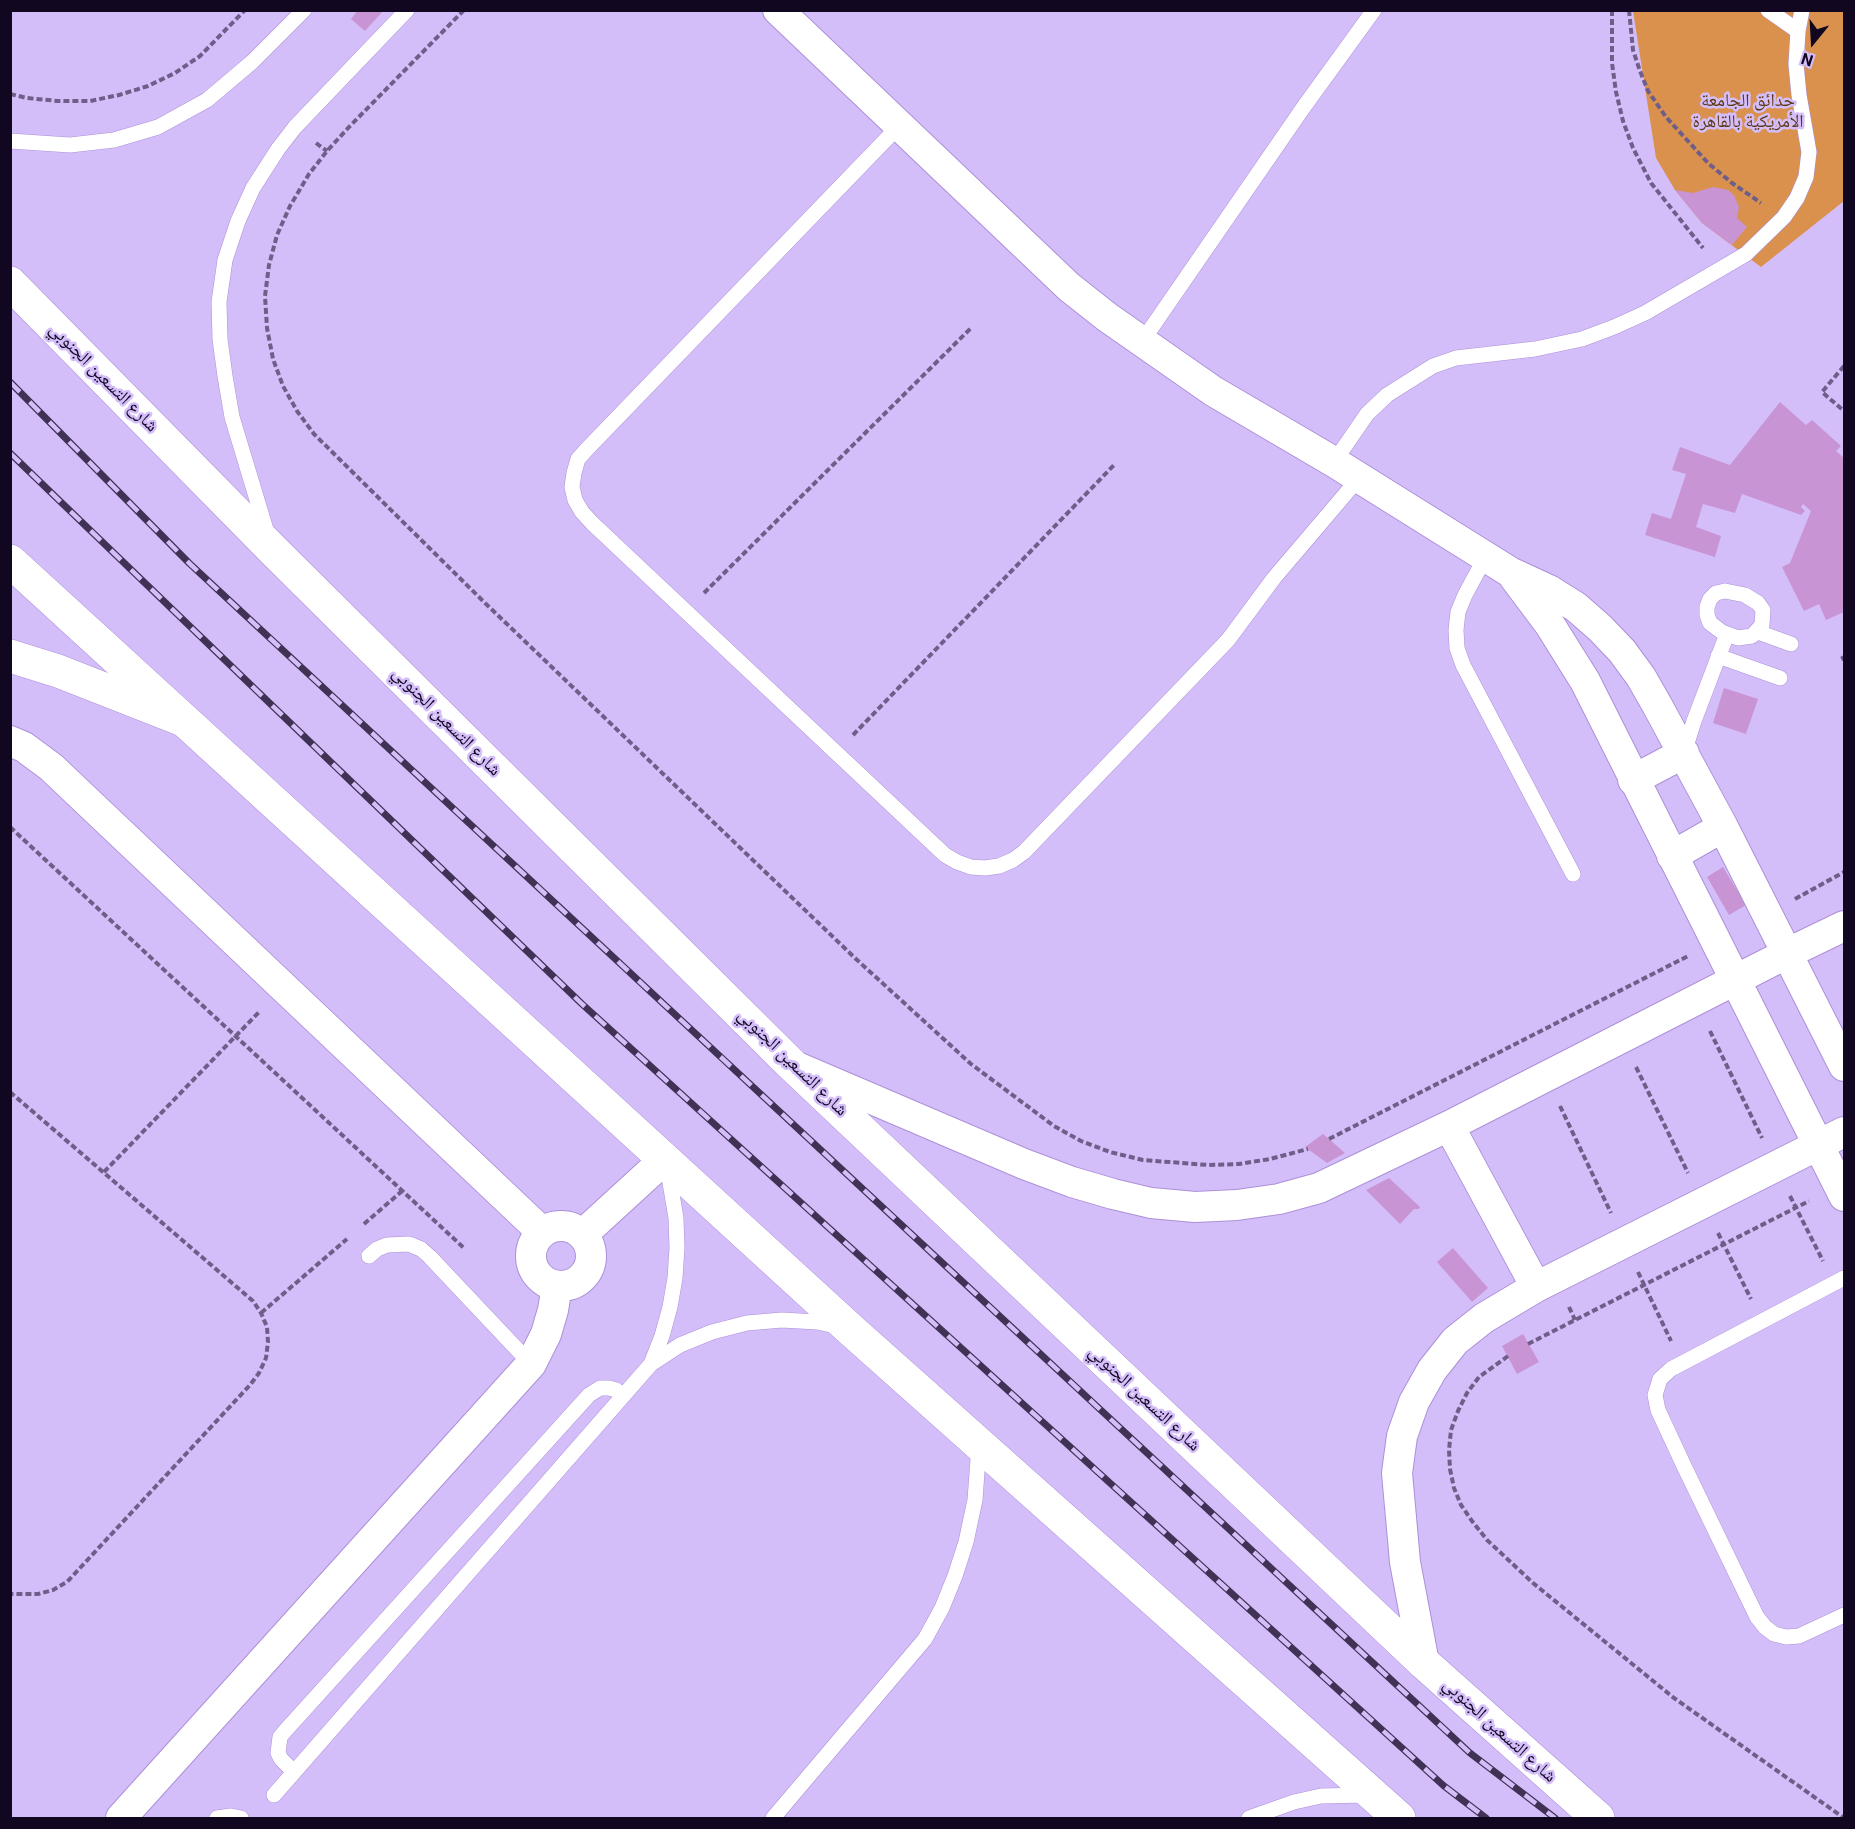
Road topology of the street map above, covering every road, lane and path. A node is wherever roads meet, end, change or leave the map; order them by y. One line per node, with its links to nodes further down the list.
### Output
1 (245, 10): 12 (path)
2 (304, 10): 14 (lane)
3 (407, 10): 25 (lane)
4 (464, 10): 65 (path)
5 (778, 10): 13 (street)
6 (1374, 10): 19 (lane)
7 (1612, 10): 16 (path)
8 (1629, 10): 15 (path)
9 (1768, 10): 11 (lane)
10 (1802, 10): 11 (lane)
11 (1798, 31): 15 (lane)
12 (10, 94)
13 (899, 126): 19 (street); 28 (lane)
14 (10, 141)
15 (1784, 218): 16 (lane)
16 (1724, 268): 22 (lane)
17 (10, 283): 25 (main road, شارع التسعين الجنوبي)
18 (972, 327): 28 (path)
19 (1141, 343): 22 (street)
20 (1845, 366): 21 (path)
21 (1845, 411)
22 (1334, 462): 24 (street)
23 (1114, 465): 37 (path)
24 (1359, 478): 27 (street); 37 (lane)
25 (273, 550): 57 (main road, شارع التسعين الجنوبي)
26 (10, 561): 35 (main road)
27 (1498, 564): 38 (street); 39 (street); 44 (lane)
28 (686, 610): 37 (lane)
29 (1758, 632): 30 (lane); 30 (lane); 31 (lane)
30 (1727, 634): 33 (lane)
31 (1791, 644)
32 (10, 656): 35 (main road)
33 (1718, 656): 34 (lane); 38 (lane)
34 (1780, 678)
35 (185, 720): 66 (main road)
36 (10, 741): 74 (street)
37 (836, 752)
38 (1684, 753): 39 (street); 41 (street)
39 (1633, 780): 42 (street)
40 (10, 827): 54 (path)
41 (1724, 827): 42 (street); 45 (street)
42 (1672, 856): 47 (street)
43 (1845, 872): 45 (path)
44 (1573, 874)
45 (1767, 913): 48 (street)
46 (1845, 926): 48 (street)
47 (1716, 942): 49 (path); 50 (street)
48 (1788, 953): 50 (street); 58 (street)
49 (1676, 962): 51 (path); 52 (path)
50 (1736, 981): 52 (street); 64 (street)
51 (1602, 999): 55 (path); 56 (path)
52 (1695, 1002): 56 (street); 67 (path)
53 (264, 1007): 54 (path)
54 (236, 1036): 68 (path); 69 (path)
55 (1528, 1037): 59 (path); 63 (path)
56 (1622, 1038): 59 (street); 71 (path)
57 (791, 1064): 61 (street); 97 (main road, شارع التسعين الجنوبي)
58 (1845, 1066)
59 (1546, 1077): 61 (street); 77 (path)
60 (10, 1092): 68 (path)
61 (1449, 1126): 84 (street)
62 (1845, 1132): 64 (street)
63 (1329, 1139)
64 (1818, 1145): 67 (street); 70 (street)
65 (1308, 1149)
66 (664, 1159): 75 (street); 87 (main road); 92 (lane)
67 (1776, 1166): 71 (street); 72 (path)
68 (104, 1172): 85 (path)
69 (402, 1191): 73 (path); 79 (path)
70 (1842, 1191): 72 (path)
71 (1703, 1203): 77 (street); 78 (path)
72 (1796, 1208): 78 (path); 81 (path)
73 (358, 1229)
74 (542, 1233): 75 (street); 83 (street)
75 (583, 1234): 83 (street)
76 (349, 1237): 85 (path)
77 (1625, 1242): 82 (path); 84 (street)
78 (1723, 1244): 82 (path); 86 (path)
79 (465, 1250)
80 (369, 1256): 91 (lane)
81 (1839, 1281): 86 (lane)
82 (1644, 1284): 88 (path); 90 (path)
83 (557, 1286): 91 (street)
84 (1536, 1287): 97 (street)
85 (261, 1313): 95 (path)
86 (1762, 1321): 90 (lane)
87 (851, 1330): 92 (lane); 94 (main road)
88 (1528, 1344)
89 (1508, 1356): 108 (path)
90 (1682, 1363): 96 (lane)
91 (531, 1364): 101 (street)
92 (651, 1364): 93 (lane)
93 (623, 1396): 98 (lane); 98 (lane)
94 (980, 1445): 100 (main road); 104 (lane)
95 (10, 1594)
96 (1845, 1615)
97 (1424, 1663): 107 (main road, شارع التسعين الجنوبي)
98 (294, 1772): 99 (lane)
99 (274, 1795)
100 (1373, 1795): 105 (lane); 106 (main road)
101 (121, 1818)
102 (217, 1818): 103 (lane)
103 (241, 1818)
104 (773, 1818)
105 (1249, 1818)
106 (1400, 1818)
107 (1598, 1818)
108 (1845, 1818)

